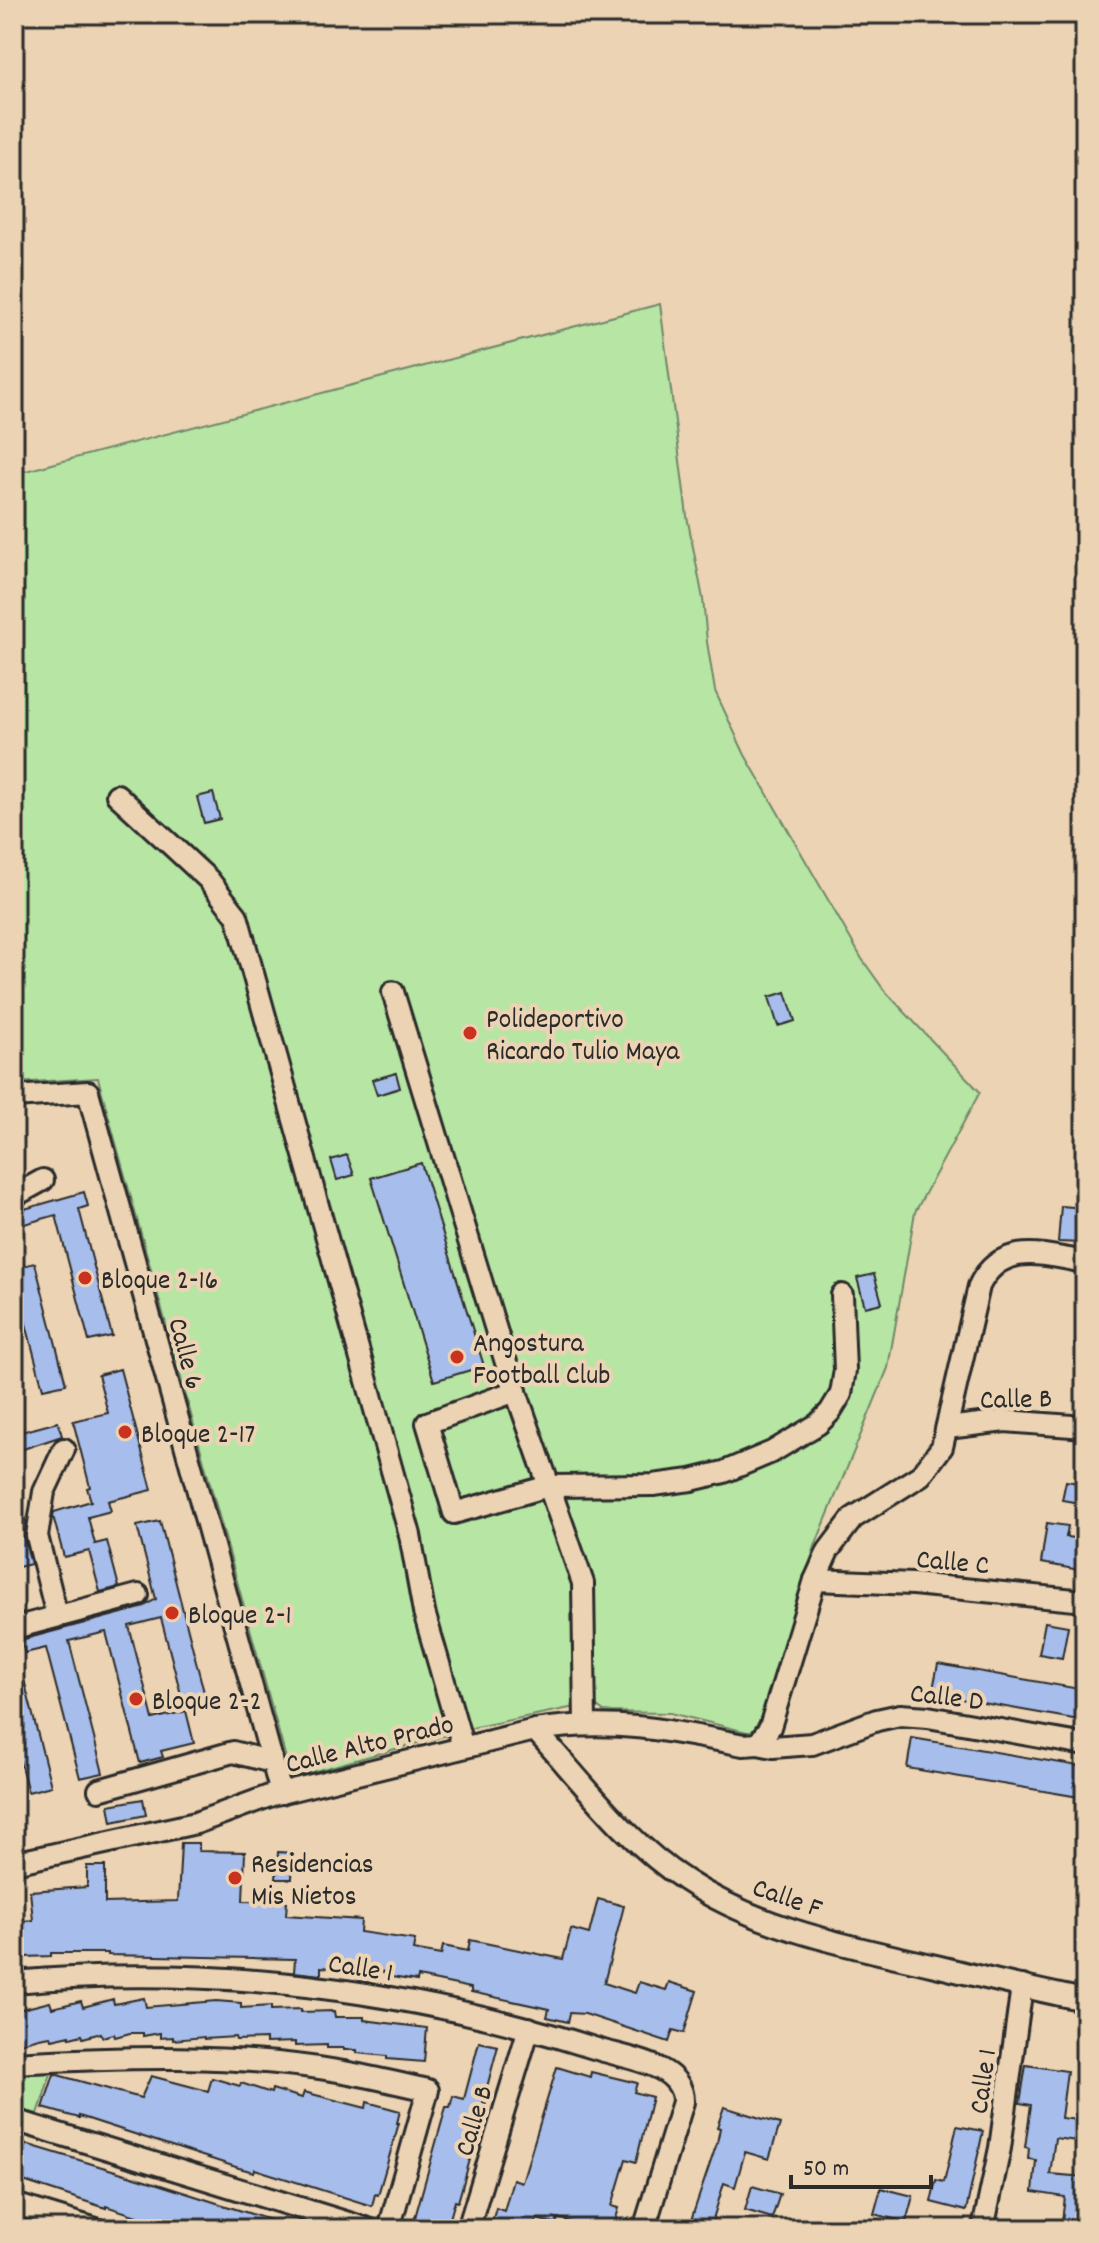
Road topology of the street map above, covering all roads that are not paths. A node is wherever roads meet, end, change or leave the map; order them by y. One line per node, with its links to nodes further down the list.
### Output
1 (117, 795): 22 (street)
2 (393, 992): 8 (street)
3 (14, 1097): 23 (street, Calle 6)
4 (43, 1180): 5 (street)
5 (14, 1196)
6 (1085, 1262): 10 (street)
7 (842, 1295): 12 (street)
8 (516, 1391): 12 (street); 12 (street)
9 (1085, 1427): 10 (street, Calle B)
10 (947, 1428): 13 (street)
11 (64, 1449): 16 (street)
12 (549, 1486): 18 (street)
13 (815, 1580): 15 (street, Calle C); 20 (street)
14 (138, 1595): 16 (street)
15 (1085, 1601)
16 (57, 1616): 17 (street)
17 (14, 1628)
18 (585, 1724): 19 (street, Calle Alto Prado); 20 (street, Calle Alto Prado)
19 (535, 1730): 22 (street, Calle Alto Prado); 28 (street, Calle F)
20 (751, 1745): 21 (street, Calle D)
21 (1085, 1745)
22 (463, 1747): 25 (street, Calle Alto Prado)
23 (272, 1762): 24 (street); 25 (street, Calle 6)
24 (99, 1790)
25 (281, 1793): 26 (street, Calle Alto Prado)
26 (14, 1863)
27 (14, 1982): 30 (street, Calle 1)
28 (1022, 1986): 29 (street, Calle F); 39 (street, Calle 1)
29 (1085, 2000)
30 (529, 2028): 37 (street, Calle B); 38 (street, Calle 1)
31 (14, 2063): 36 (street)
32 (14, 2120): 35 (street)
33 (14, 2204): 34 (street)
34 (96, 2229)
35 (368, 2229)
36 (389, 2229)
37 (468, 2229)
38 (644, 2229)
39 (983, 2229)

